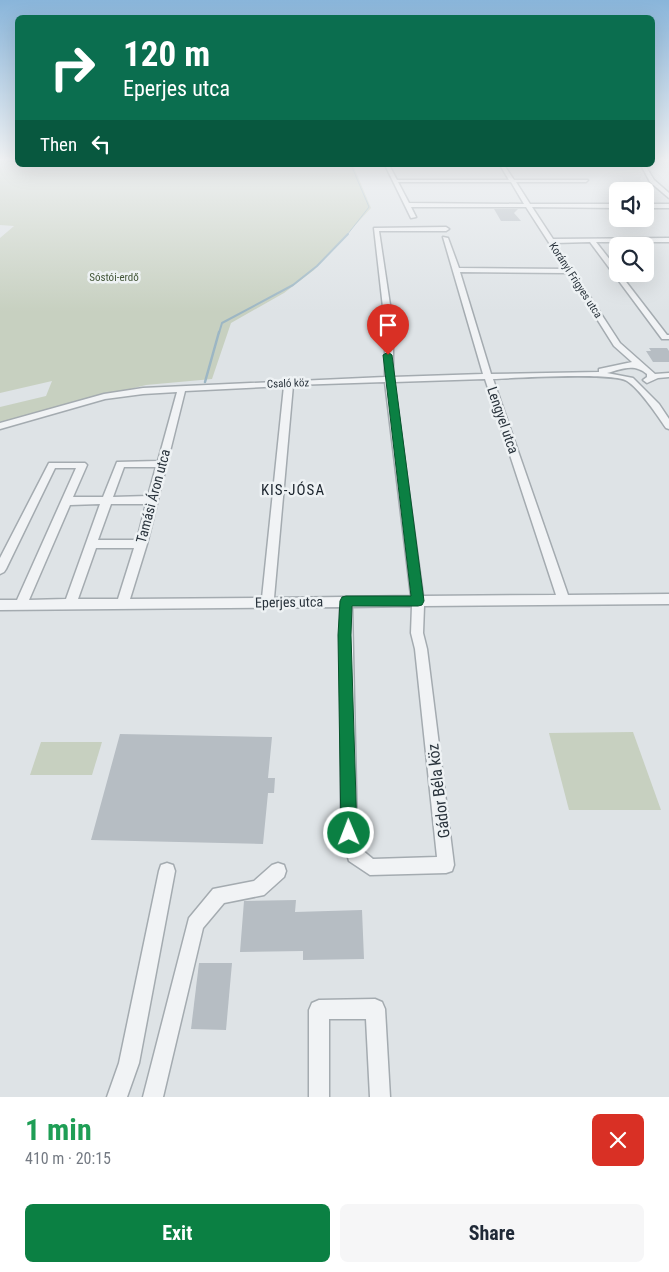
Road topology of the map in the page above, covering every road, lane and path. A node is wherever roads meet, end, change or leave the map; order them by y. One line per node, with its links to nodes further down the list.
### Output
1 (408, 209): 3 (street)
2 (531, 209): 7 (street, Korányi Frigyes utca)
3 (413, 217)
4 (446, 229): 19 (street)
5 (445, 238): 9 (street, Lengyel utca)
6 (591, 240): 7 (street); 8 (street); 11 (street)
7 (551, 241): 10 (street, Korányi Frigyes utca)
8 (669, 241)
9 (456, 270): 10 (street); 18 (street, Lengyel utca)
10 (570, 271): 12 (street, Korányi Frigyes utca)
11 (669, 337)
12 (618, 344): 13 (street, Korányi Frigyes utca); 14 (street, Korányi Frigyes utca)
13 (639, 365): 14 (street); 17 (street, Korányi Frigyes utca)
14 (620, 367): 15 (street, Csaló köz); 20 (street, Korányi Frigyes utca)
15 (581, 374): 18 (street, Csaló köz); 20 (street, Csaló köz)
16 (669, 374): 17 (street)
17 (649, 376): 20 (street); 23 (street, Korányi Frigyes utca)
18 (488, 377): 19 (street, Csaló köz); 34 (street, Lengyel utca)
19 (390, 379): 21 (street, Csaló köz); 36 (street)
20 (627, 379): 23 (street, Korányi Frigyes utca)
21 (290, 383): 22 (street, Csaló köz); 37 (street)
22 (182, 388): 24 (street, Csaló köz); 26 (street, Tamási Áron utca)
23 (656, 406): 25 (street, Korányi Frigyes utca)
24 (0, 426)
25 (669, 426)
26 (162, 464): 27 (street, Tamási Áron utca); 29 (street)
27 (152, 500): 29 (street); 31 (street, Tamási Áron utca)
28 (66, 501): 29 (street); 32 (street); 41 (street)
29 (107, 501): 30 (street)
30 (91, 544): 31 (street); 38 (street)
31 (141, 544): 39 (street, Tamási Áron utca)
32 (0, 569)
33 (669, 599): 34 (street, Eperjes utca)
34 (564, 600): 36 (street, Eperjes utca)
35 (346, 601): 36 (street, Eperjes utca); 36 (street, Gádor Béla köz); 37 (street, Eperjes utca)
36 (418, 601)
37 (268, 602): 39 (street, Eperjes utca)
38 (70, 604): 39 (street, Eperjes utca); 41 (street, Eperjes utca)
39 (122, 604)
40 (0, 605): 41 (street, Eperjes utca)
41 (21, 605)
42 (167, 871): 44 (street)
43 (278, 871): 45 (street)
44 (118, 1097)
45 (153, 1097)
46 (319, 1097): 47 (street)
47 (380, 1097)

